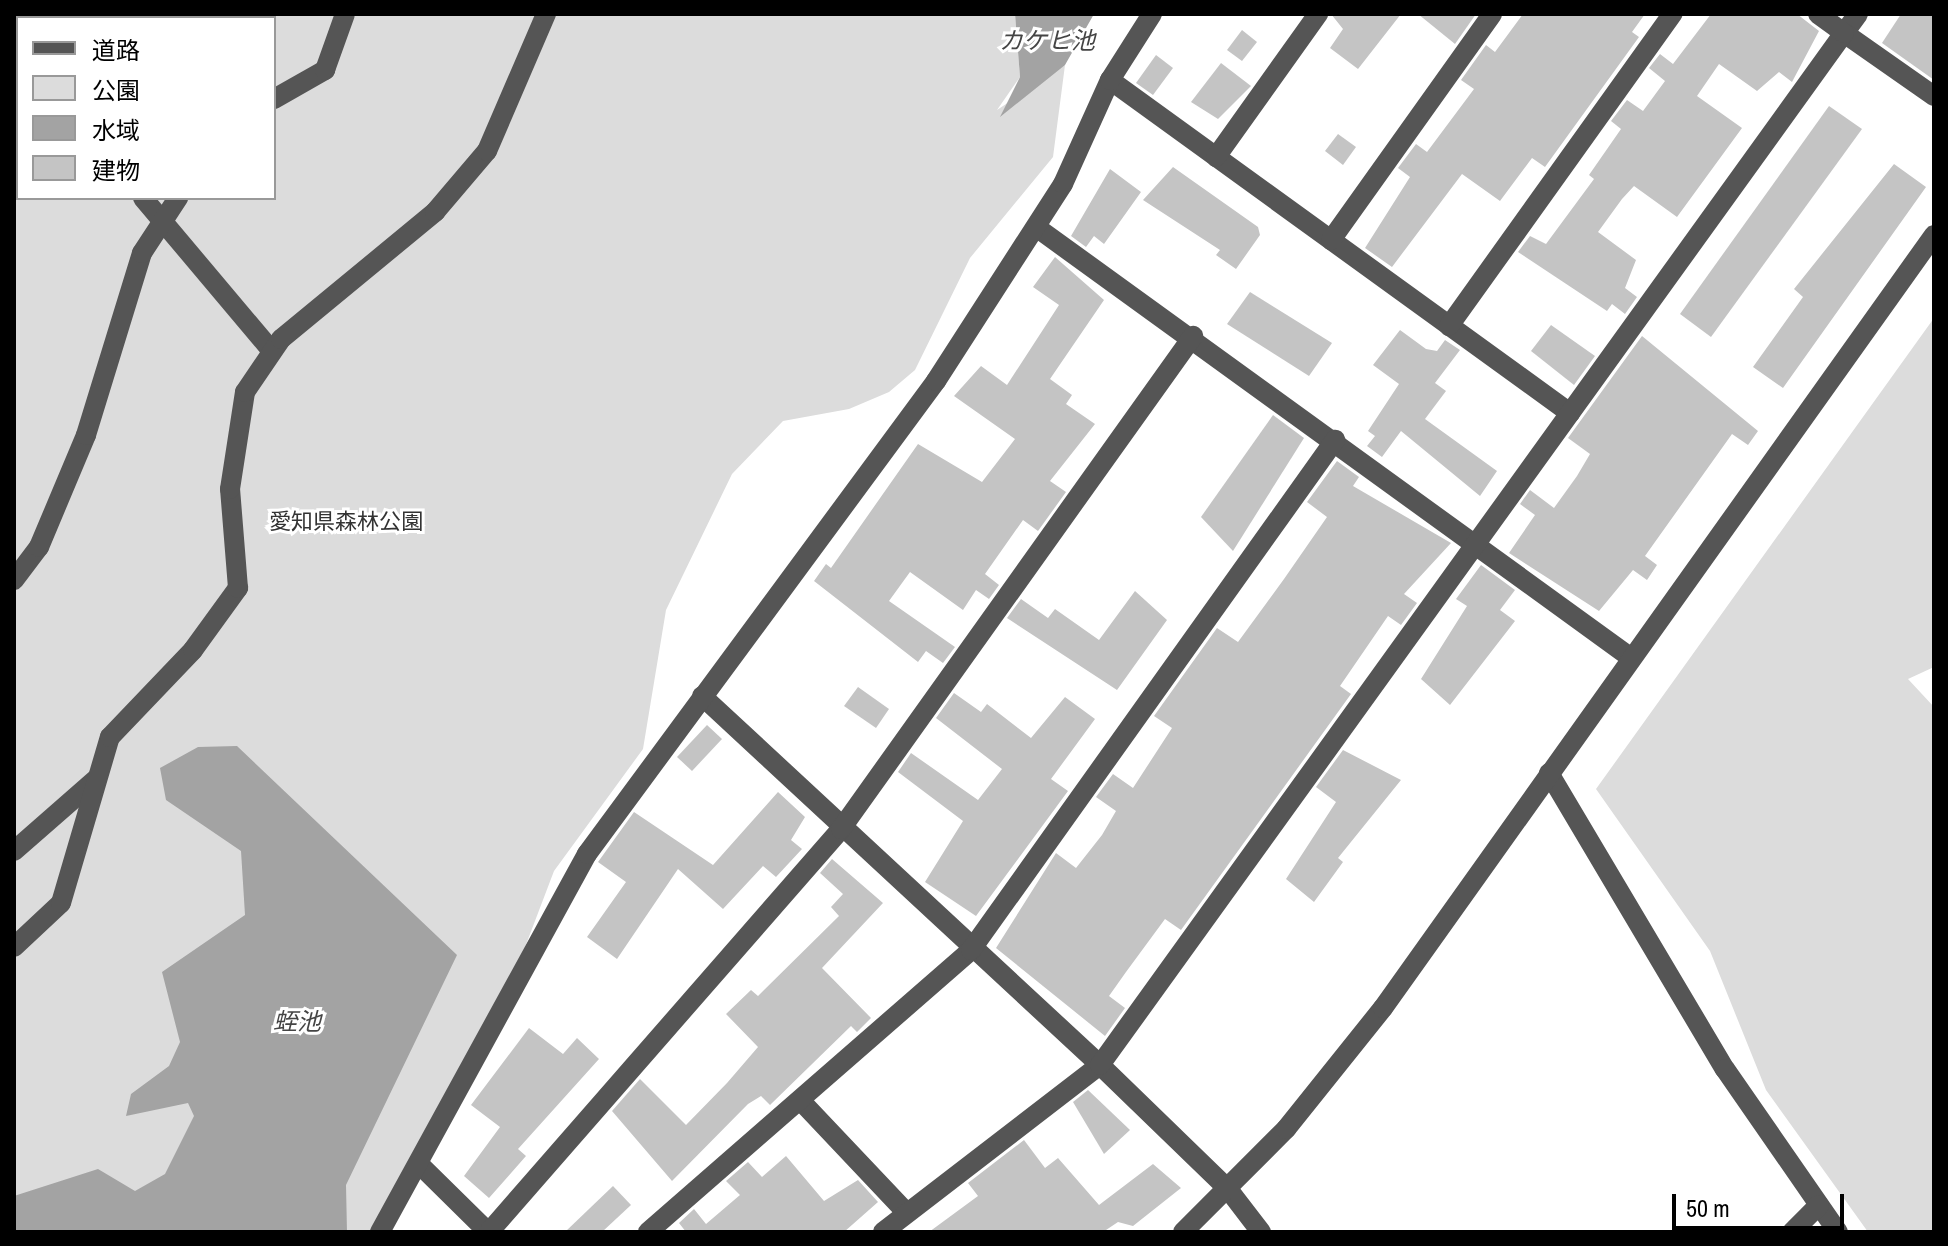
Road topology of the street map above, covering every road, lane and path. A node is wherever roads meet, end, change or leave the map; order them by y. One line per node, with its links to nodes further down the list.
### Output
1 (345, 14): 12 (street)
2 (546, 14): 22 (street)
3 (1152, 14): 10 (street)
4 (1318, 14): 13 (street)
5 (1492, 14): 19 (street)
6 (1672, 14): 20 (street)
7 (1818, 14): 9 (street)
8 (1858, 14): 9 (street)
9 (1844, 33): 11 (street); 23 (street)
10 (1110, 80): 13 (street); 17 (street)
11 (1934, 96)
12 (276, 98)
13 (1216, 157): 19 (street)
14 (144, 200): 16 (street)
15 (177, 200): 16 (street)
16 (163, 227): 22 (street); 26 (street)
17 (1036, 227): 21 (street); 28 (street)
18 (1934, 235): 27 (street)
19 (1331, 240): 20 (street)
20 (1449, 326): 23 (street)
21 (1193, 336): 24 (street); 31 (street)
22 (272, 351): 30 (street)
23 (1570, 413): 25 (street)
24 (1335, 440): 25 (street); 34 (street)
25 (1477, 546): 27 (street); 35 (street)
26 (14, 580)
27 (1630, 657): 29 (street)
28 (702, 696): 31 (street); 37 (street)
29 (1549, 773): 38 (street); 39 (street)
30 (96, 779): 32 (street); 33 (street)
31 (841, 829): 34 (street); 42 (street)
32 (14, 851)
33 (14, 947)
34 (971, 950): 35 (street); 36 (street)
35 (1100, 1065): 38 (street); 40 (street)
36 (800, 1100): 40 (street); 43 (street)
37 (420, 1165): 41 (street); 42 (street)
38 (1228, 1189): 45 (street); 46 (street)
39 (1819, 1205): 47 (street); 48 (street)
40 (906, 1212): 44 (street)
41 (380, 1232)
42 (488, 1232)
43 (648, 1232)
44 (883, 1232)
45 (1183, 1232)
46 (1261, 1232)
47 (1792, 1232)
48 (1838, 1232)

